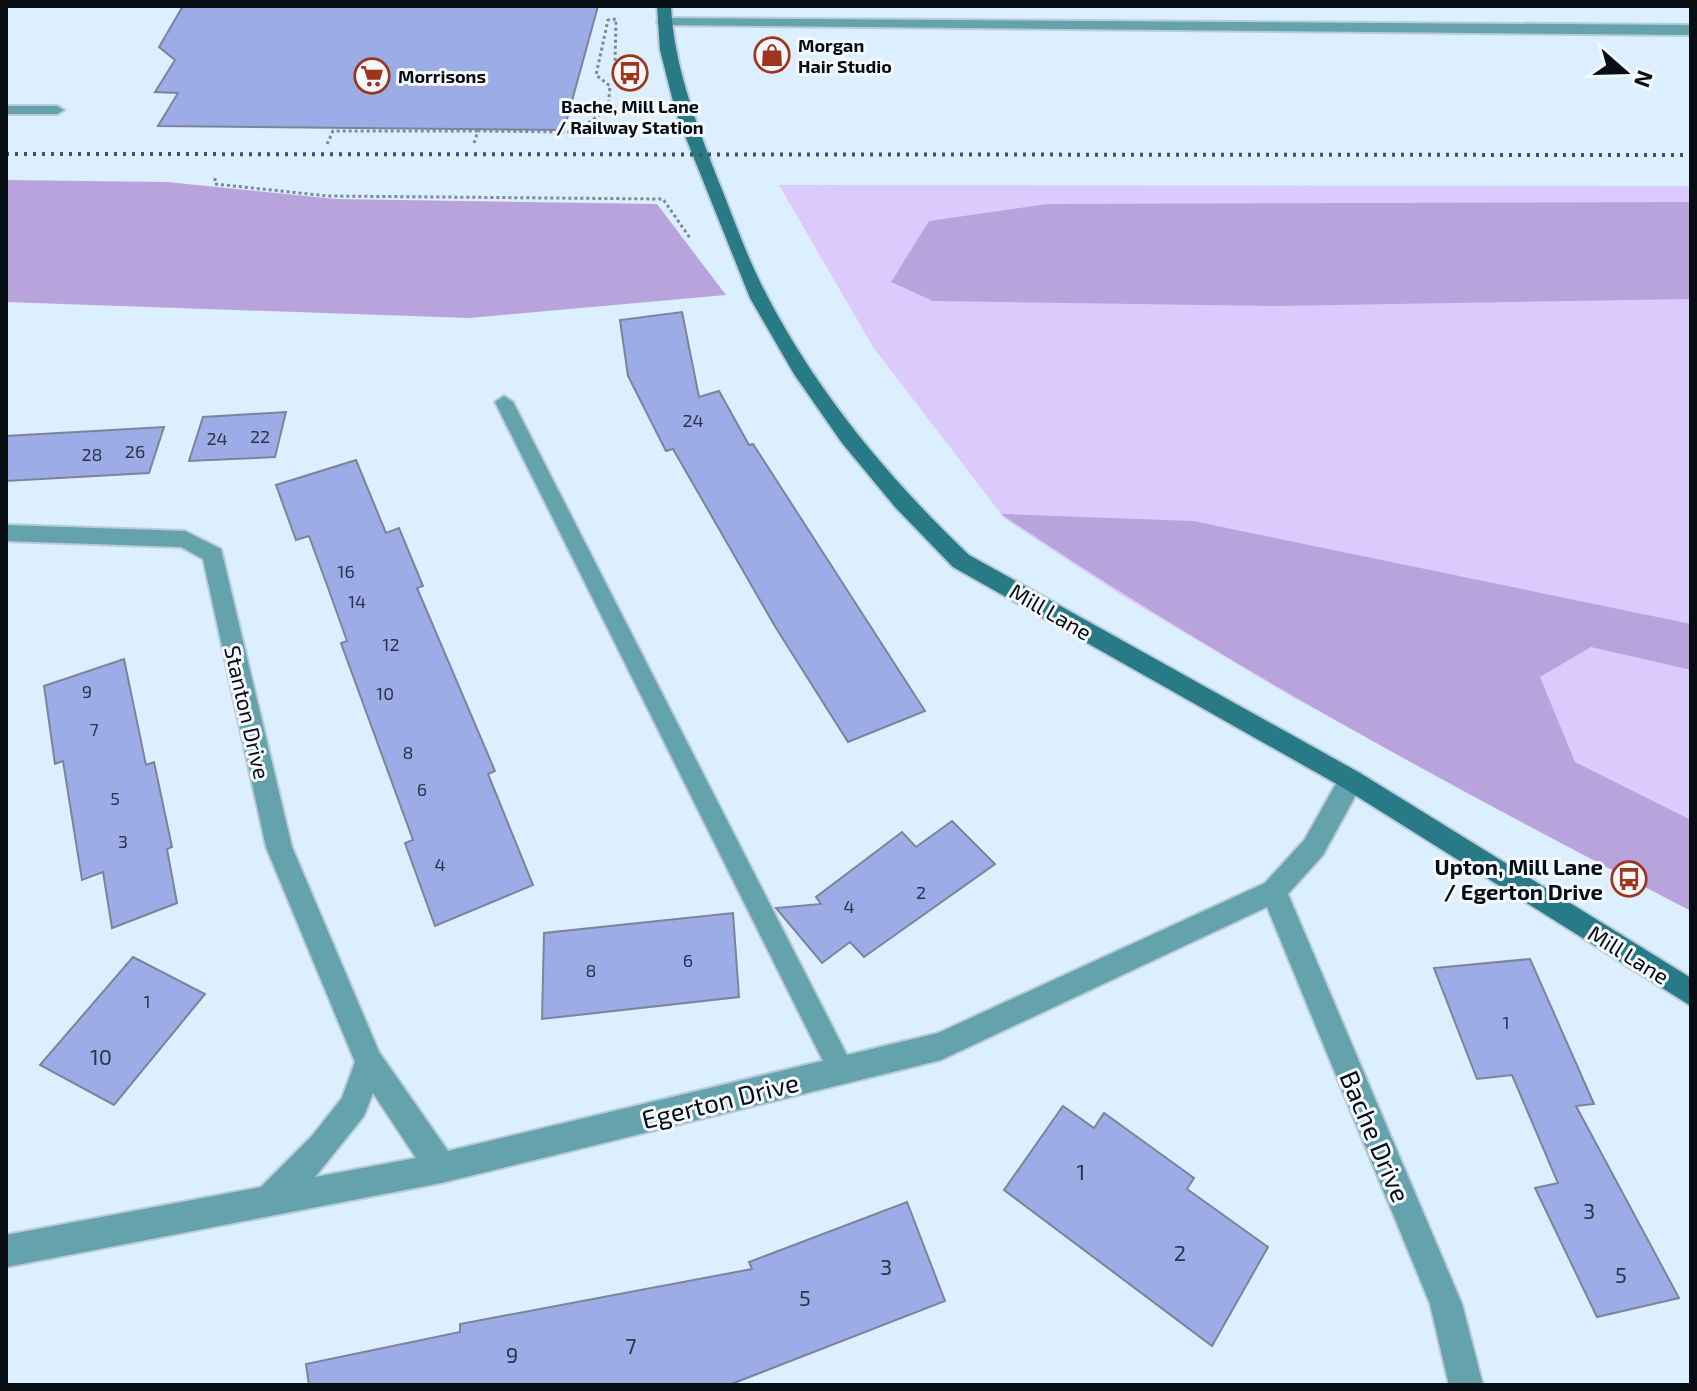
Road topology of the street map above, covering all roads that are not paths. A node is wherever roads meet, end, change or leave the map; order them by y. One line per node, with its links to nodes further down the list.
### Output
1 (1114, 6): 3 (street)
2 (664, 14): 3 (street); 9 (street, Mill Lane)
3 (1119, 26): 4 (street)
4 (1691, 30)
5 (6, 110): 6 (lane)
6 (57, 110)
7 (504, 402): 13 (lane)
8 (6, 533): 12 (street, Stanton Drive)
9 (1351, 780): 10 (street, Egerton Drive); 11 (street, Mill Lane)
10 (1274, 891): 13 (street, Egerton Drive); 17 (street, Bache Drive)
11 (1691, 993)
12 (369, 1062): 14 (street, Stanton Drive); 15 (street)
13 (841, 1070): 14 (street, Egerton Drive)
14 (441, 1168): 15 (street, Egerton Drive)
15 (270, 1200): 16 (street, Egerton Drive)
16 (6, 1251)
17 (1466, 1385)

